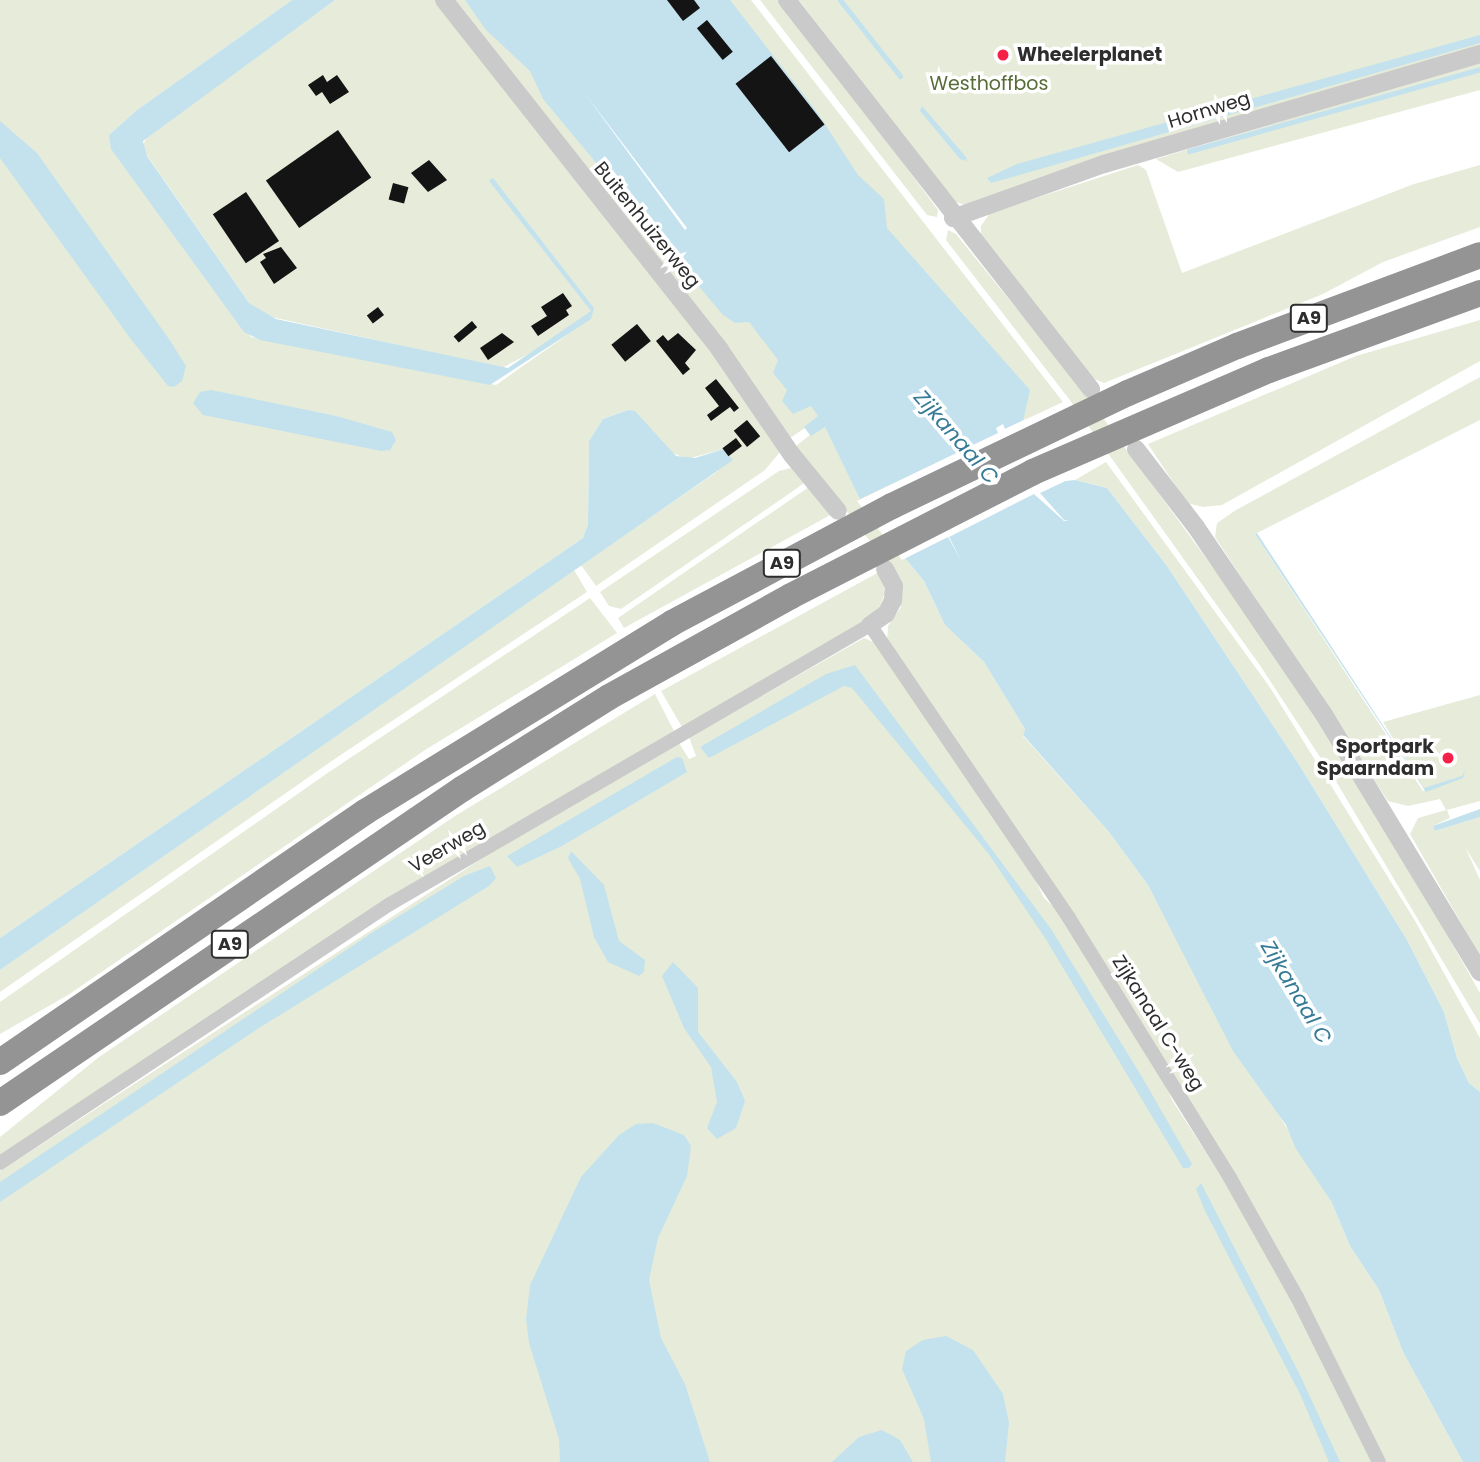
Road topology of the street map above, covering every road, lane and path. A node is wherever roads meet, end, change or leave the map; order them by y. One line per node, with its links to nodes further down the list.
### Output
1 (444, 0): 9 (street, Buitenhuizerweg)
2 (787, 0): 4 (street)
3 (1480, 54): 4 (street, Hornweg)
4 (953, 218): 7 (street)
5 (1480, 255): 13 (highway, A9)
6 (1480, 293): 14 (highway, A9)
7 (1091, 389)
8 (1136, 449): 12 (street)
9 (838, 511)
10 (885, 569): 11 (street, Veerweg)
11 (870, 625): 15 (street, Veerweg); 16 (street, Zijkanaal C-weg)
12 (1480, 972)
13 (0, 1062)
14 (0, 1103)
15 (0, 1163)
16 (1379, 1462)

